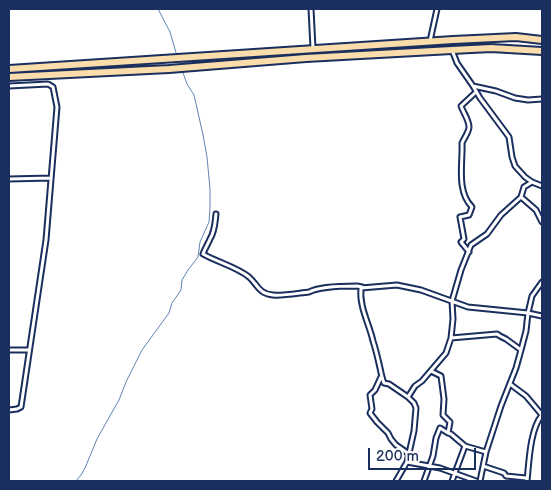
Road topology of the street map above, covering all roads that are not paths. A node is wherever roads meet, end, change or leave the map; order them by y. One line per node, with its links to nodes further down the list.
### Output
1 (311, 9): 5 (street)
2 (437, 9): 4 (street)
3 (542, 40): 4 (highway)
4 (430, 41): 5 (highway)
5 (314, 48): 8 (highway)
6 (452, 50): 7 (highway); 9 (highway); 11 (street)
7 (542, 51)
8 (9, 69)
9 (9, 77)
10 (9, 86): 14 (street)
11 (474, 86): 12 (street); 13 (street)
12 (476, 92): 16 (street); 21 (street)
13 (542, 99)
14 (51, 178): 15 (street); 29 (street)
15 (9, 179)
16 (532, 182): 17 (street); 18 (street)
17 (542, 186)
18 (521, 197): 20 (street); 21 (street)
19 (216, 214): 23 (street)
20 (542, 222)
21 (468, 252): 24 (street)
22 (542, 282): 25 (street)
23 (362, 287): 24 (street); 32 (street)
24 (452, 301): 25 (street); 27 (street)
25 (528, 313): 26 (street); 30 (street)
26 (542, 316)
27 (451, 338): 30 (street); 31 (street)
28 (9, 350): 29 (street)
29 (29, 350): 35 (street)
30 (522, 350): 33 (street)
31 (432, 370): 34 (street); 37 (street)
32 (381, 377): 34 (street); 40 (street)
33 (510, 384): 36 (street); 39 (street)
34 (408, 397): 40 (street)
35 (9, 410)
36 (542, 415): 50 (street)
37 (448, 433): 38 (street); 42 (street)
38 (465, 446): 39 (street); 44 (street)
39 (486, 452): 43 (street)
40 (409, 454): 41 (street)
41 (407, 462): 42 (street); 45 (street)
42 (430, 466): 44 (street); 46 (street)
43 (483, 466): 49 (street); 50 (street)
44 (454, 473): 47 (street); 48 (street)
45 (396, 481)
46 (424, 481)
47 (452, 481)
48 (476, 481)
49 (480, 481)
50 (527, 481)

